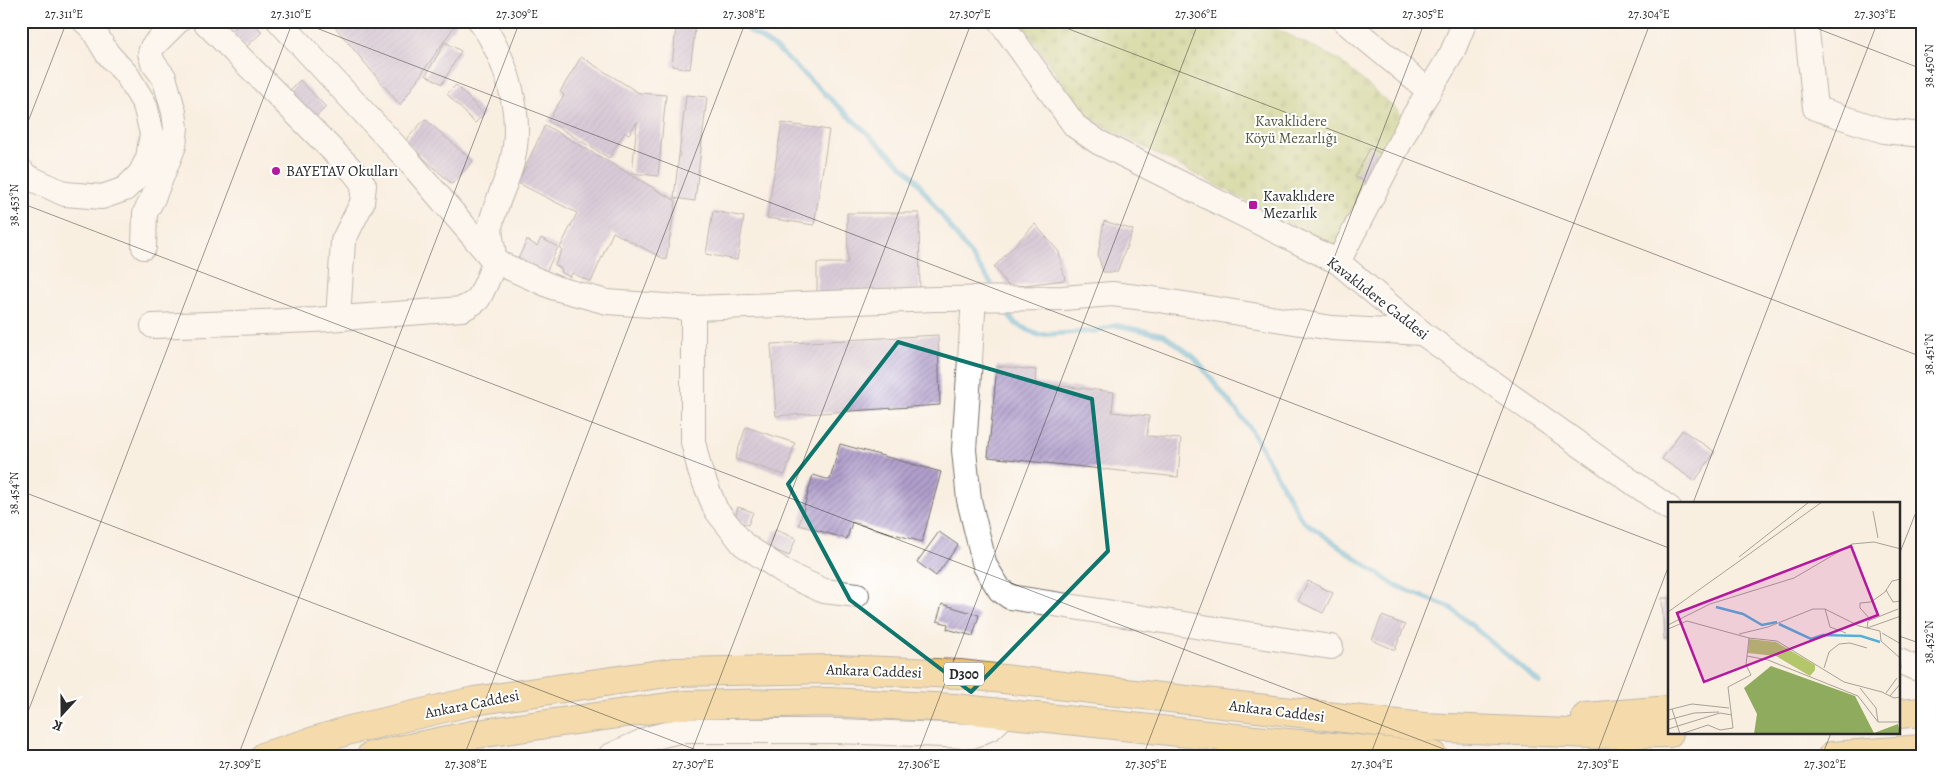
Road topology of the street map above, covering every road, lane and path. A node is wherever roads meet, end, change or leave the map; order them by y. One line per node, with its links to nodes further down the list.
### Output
1 (84, 21): 12 (street)
2 (178, 21): 13 (street)
3 (204, 21): 18 (street)
4 (279, 21): 14 (street)
5 (480, 21): 14 (street)
6 (1000, 21): 15 (street, Kavaklıdere Caddesi)
7 (1344, 21): 10 (street)
8 (1465, 21): 10 (street)
9 (1806, 21): 11 (street)
10 (1429, 91): 15 (street)
11 (1922, 135)
12 (21, 170)
13 (144, 247)
14 (494, 261): 17 (street); 18 (street)
15 (1338, 262): 20 (street, Kavaklıdere Caddesi)
16 (974, 298): 17 (street); 20 (street); 23 (street)
17 (693, 308): 22 (street)
18 (338, 318): 19 (street)
19 (153, 326)
20 (1422, 333): 21 (street, Kavaklıdere Caddesi)
21 (1668, 507)
22 (857, 596)
23 (1331, 647)
24 (1900, 661): 25 (street)
25 (1922, 667)
26 (1668, 710): 30 (highway)
27 (1922, 712): 29 (highway)
28 (1006, 714): 34 (highway, Ankara Caddesi / D300); 35 (street); 36 (highway, Ankara Caddesi / D300)
29 (1900, 714)
30 (1422, 728): 31 (highway, Ankara Caddesi / D300); 33 (highway, Ankara Caddesi / D300)
31 (1668, 733)
32 (1922, 749): 37 (highway)
33 (265, 756)
34 (371, 756)
35 (610, 756)
36 (1433, 756)
37 (1832, 756)

